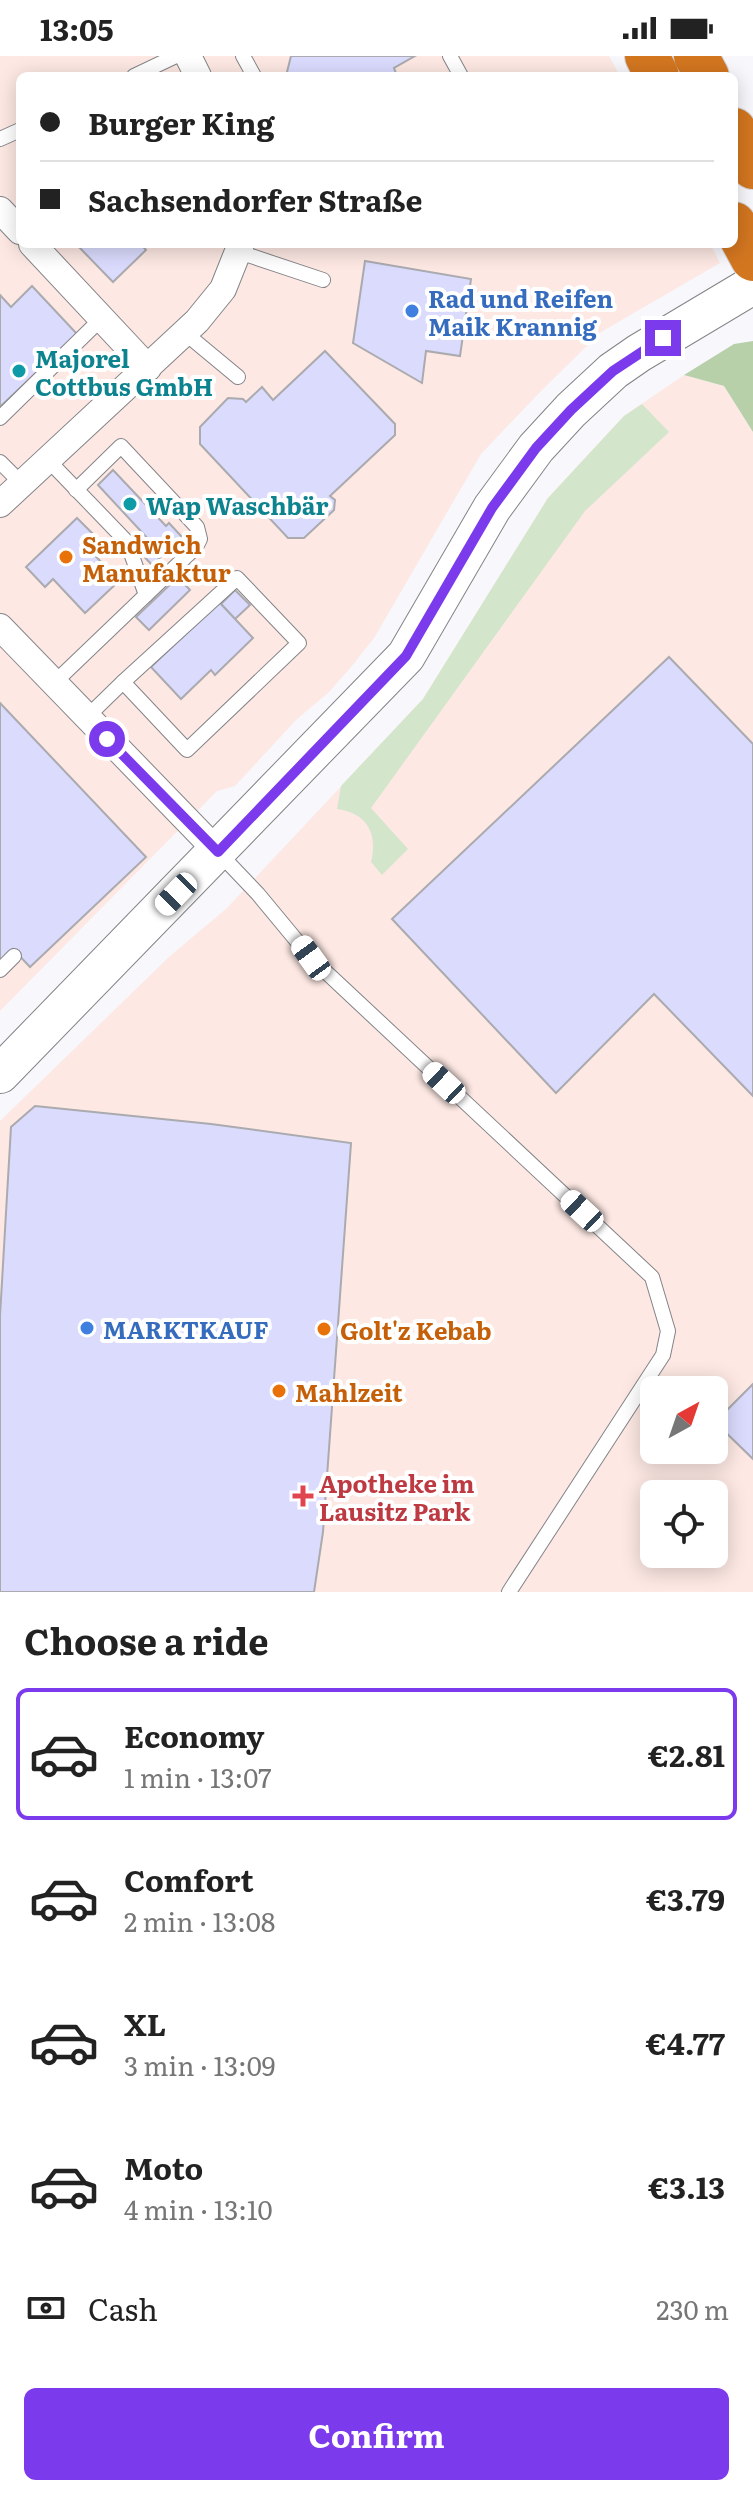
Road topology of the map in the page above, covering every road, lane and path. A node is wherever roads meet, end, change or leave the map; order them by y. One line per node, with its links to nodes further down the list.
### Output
1 (176, 56): 2 (lane)
2 (142, 72)
3 (738, 138): 4 (highway)
4 (753, 167)
5 (0, 210): 6 (street)
6 (16, 227)
7 (738, 231): 10 (highway)
8 (36, 248): 13 (street)
9 (240, 248): 11 (lane); 14 (street)
10 (753, 259)
11 (323, 280)
12 (753, 285): 28 (main road)
13 (102, 318): 15 (street); 17 (lane)
14 (185, 333): 15 (street); 16 (lane)
15 (148, 368): 18 (street)
16 (238, 377)
17 (0, 418)
18 (48, 460): 20 (street); 21 (lane)
19 (0, 462): 20 (lane)
20 (22, 484): 22 (street)
21 (76, 490): 23 (lane); 23 (lane)
22 (0, 504)
23 (146, 595): 26 (lane)
24 (0, 627): 26 (street)
25 (123, 682): 25 (lane); 27 (lane)
26 (53, 684): 27 (street)
27 (87, 717): 28 (street)
28 (218, 852): 31 (main road); 32 (lane)
29 (14, 956): 30 (lane)
30 (0, 970)
31 (0, 1074)
32 (509, 1592)

